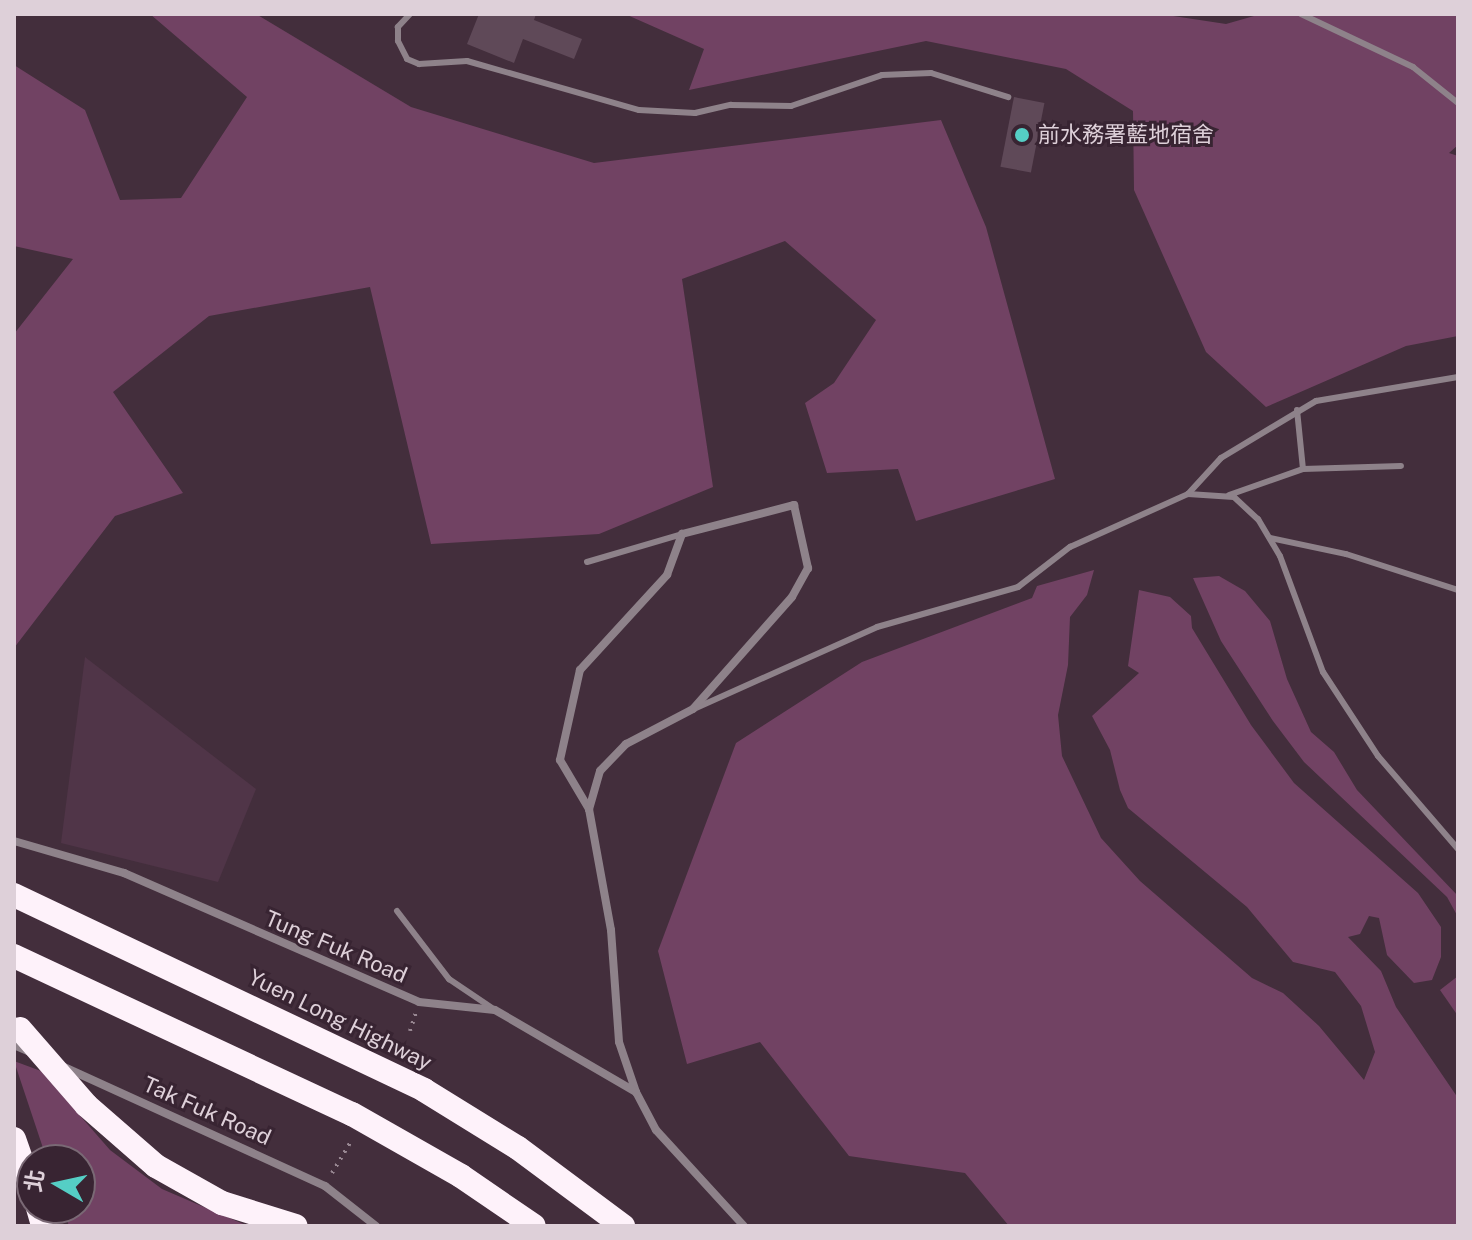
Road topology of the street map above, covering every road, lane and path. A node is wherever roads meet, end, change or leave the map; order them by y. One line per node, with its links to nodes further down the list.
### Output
1 (410, 14): 3 (lane)
2 (1301, 14): 4 (lane)
3 (1008, 97)
4 (1458, 103)
5 (1458, 377): 6 (lane)
6 (1297, 410): 8 (lane); 9 (lane)
7 (1401, 466): 8 (lane)
8 (1303, 469): 10 (lane)
9 (1188, 494): 10 (lane); 15 (lane)
10 (1225, 496): 12 (lane)
11 (682, 534): 13 (lane); 15 (street); 16 (street)
12 (1270, 538): 14 (lane); 18 (lane)
13 (587, 562)
14 (1458, 590)
15 (693, 709): 16 (street)
16 (589, 809): 25 (street)
17 (14, 841): 22 (street, Tung Fuk Road)
18 (1458, 849)
19 (14, 895): 31 (highway, Yuen Long Highway)
20 (397, 911): 22 (lane)
21 (14, 956): 30 (highway)
22 (495, 1010): 25 (street, Tung Fuk Road)
23 (14, 1021): 28 (highway, bridge)
24 (14, 1045): 27 (street, Tak Fuk Road)
25 (636, 1092): 32 (street)
26 (354, 1136): 27 (path)
27 (325, 1186): 29 (street, Tak Fuk Road)
28 (296, 1226)
29 (376, 1226)
30 (534, 1226)
31 (623, 1226)
32 (744, 1226)

